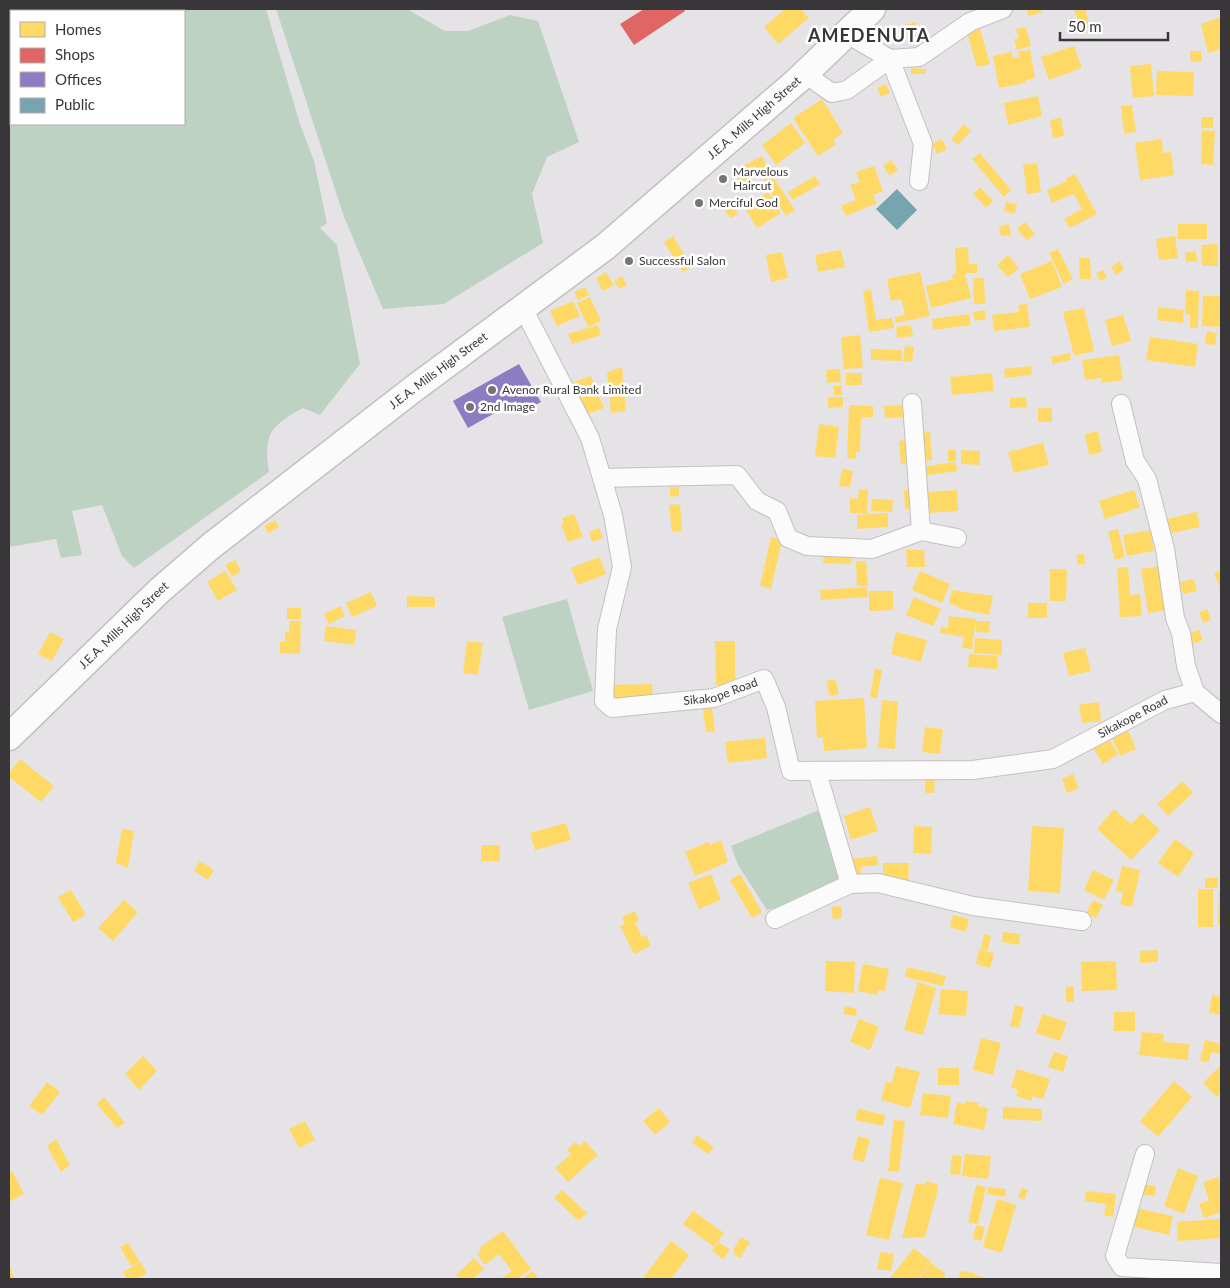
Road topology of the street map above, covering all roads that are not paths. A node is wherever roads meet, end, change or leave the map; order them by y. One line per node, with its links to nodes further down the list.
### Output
1 (872, 9): 3 (highway, J.E.A. Mills High Street)
2 (1003, 9): 4 (street)
3 (847, 34): 4 (street); 5 (highway, J.E.A. Mills High Street)
4 (890, 59): 5 (street); 6 (street)
5 (806, 74): 7 (highway, J.E.A. Mills High Street)
6 (919, 182)
7 (523, 308): 10 (street, Sikakope Road); 15 (highway, J.E.A. Mills High Street)
8 (912, 403): 11 (street)
9 (1121, 404): 13 (street)
10 (602, 478): 11 (street); 16 (street, Sikakope Road)
11 (922, 531): 12 (street)
12 (957, 538)
13 (1195, 692): 14 (street); 16 (street, Sikakope Road)
14 (1221, 714)
15 (9, 736)
16 (817, 772): 17 (street)
17 (850, 884): 18 (street); 19 (street)
18 (776, 919)
19 (1082, 921)
20 (1145, 1154): 21 (street)
21 (1221, 1272)

